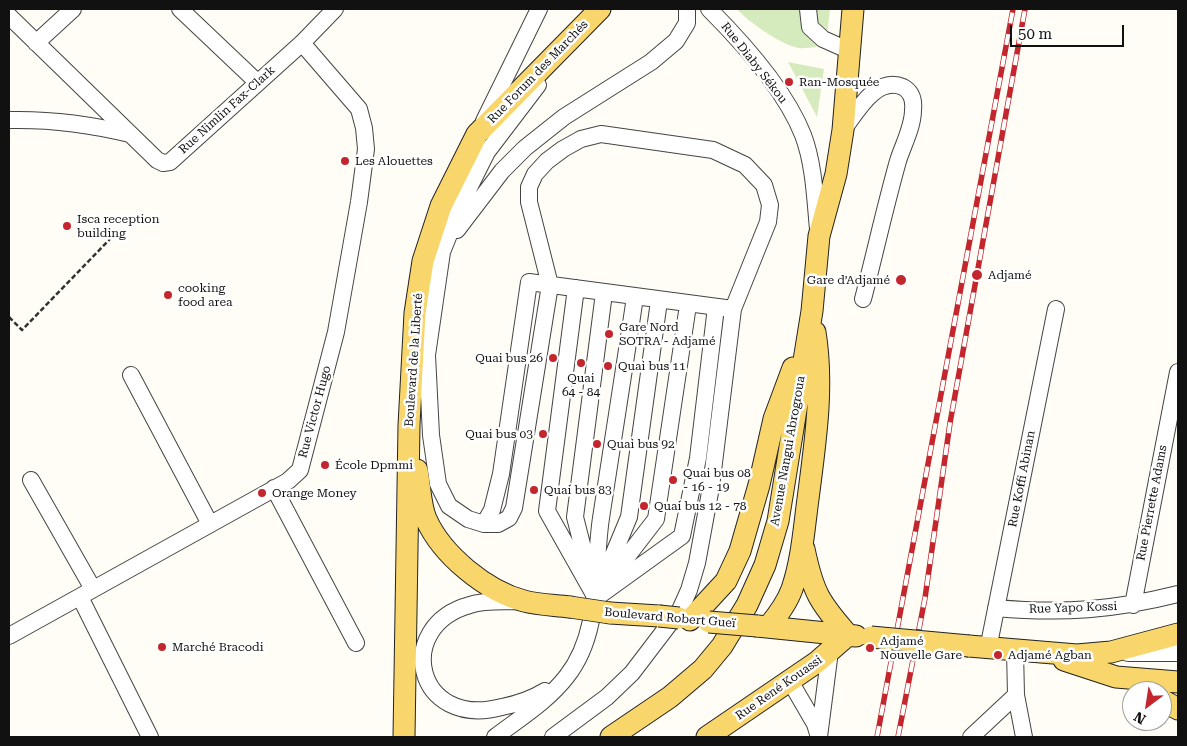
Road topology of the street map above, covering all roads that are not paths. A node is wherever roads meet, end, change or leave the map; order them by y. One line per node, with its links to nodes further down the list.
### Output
1 (73, 9): 13 (street)
2 (180, 9): 15 (street)
3 (335, 9): 12 (street, Rue Nimlin Fax-Clark)
4 (539, 9): 19 (street, Boulevard de la Liberté)
5 (600, 9): 19 (main road, Rue Forum des Marchés)
6 (604, 9): 21 (street)
7 (688, 9): 21 (street)
8 (709, 9): 20 (street, Rue Diaby Sékou)
9 (853, 9): 14 (main road, Avenue Nangui Abrogroua)
10 (806, 10): 14 (street)
11 (9, 16): 13 (street, Rue Nimlin Fax-Clark)
12 (302, 42): 15 (street, Rue Nimlin Fax-Clark); 38 (street, Rue Victor Hugo)
13 (36, 43): 18 (street, Rue Nimlin Fax-Clark)
14 (850, 51): 17 (main road, Avenue Nangui Abrogroua)
15 (257, 82): 18 (street, Rue Nimlin Fax-Clark)
16 (9, 120): 18 (street)
17 (843, 130): 20 (main road, Avenue Nangui Abrogroua); 26 (street)
18 (130, 134)
19 (477, 134): 36 (main road, Boulevard de la Liberté)
20 (819, 236): 32 (main road, Avenue Nangui Abrogroua)
21 (442, 252): 22 (street)
22 (550, 285): 23 (street); 30 (street)
23 (576, 288): 24 (street); 43 (street)
24 (604, 293): 25 (street); 43 (street)
25 (635, 297): 27 (street); 43 (street)
26 (863, 299)
27 (659, 301): 28 (street); 43 (street)
28 (688, 305): 29 (street); 43 (street)
29 (716, 307): 30 (street); 43 (street)
30 (733, 310): 68 (street)
31 (1056, 310): 46 (street, Rue Koffi Abinan)
32 (812, 311): 33 (main road, Avenue Nangui Abrogroua); 40 (main road, Avenue Nangui Abrogroua)
33 (807, 335): 47 (main road); 69 (main road, Avenue Nangui Abrogroua)
34 (1178, 372): 45 (street, Rue Pierrette Adams)
35 (131, 374): 39 (street)
36 (409, 425): 44 (main road, Boulevard Robert Gueï); 66 (main road, Boulevard de la Liberté)
37 (32, 480): 41 (street)
38 (274, 488): 39 (street, Rue Victor Hugo); 52 (street)
39 (210, 524): 41 (street, Rue Victor Hugo)
40 (802, 544): 48 (main road, Avenue Nangui Abrogroua); 50 (main road)
41 (87, 593): 51 (street, Rue Victor Hugo); 65 (street)
42 (1178, 594): 45 (street, Rue Yapo Kossi)
43 (596, 598): 59 (street)
44 (524, 601): 47 (main road, Boulevard Robert Gueï, bridge); 59 (street)
45 (1133, 605): 46 (street, Rue Yapo Kossi)
46 (996, 608): 53 (street, Rue Koffi Abinan)
47 (684, 619): 48 (main road, Boulevard Robert Gueï, bridge)
48 (762, 626): 50 (main road, Boulevard Robert Gueï)
49 (1178, 634): 56 (main road, Boulevard Robert Gueï)
50 (848, 635): 53 (main road, Boulevard Robert Gueï, bridge); 54 (main road, Rue René Kouassi)
51 (9, 636)
52 (356, 643)
53 (979, 647): 55 (main road, Boulevard Robert Gueï)
54 (830, 651): 61 (main road, Rue René Kouassi); 71 (street)
55 (1015, 651): 58 (main road, Boulevard Robert Gueï); 64 (street)
56 (1112, 652): 57 (street); 58 (main road, Boulevard Robert Gueï)
57 (1178, 653)
58 (1043, 654): 60 (main road, Boulevard Robert Gueï)
59 (568, 675): 67 (street)
60 (1116, 677): 62 (main road); 63 (main road, Boulevard Robert Gueï)
61 (790, 681): 70 (main road, Rue René Kouassi); 71 (street)
62 (1124, 681)
63 (1178, 682)
64 (1016, 695): 72 (street); 73 (street)
65 (150, 737)
66 (404, 737)
67 (496, 737)
68 (553, 737)
69 (611, 737)
70 (707, 737)
71 (819, 737)
72 (971, 737)
73 (1024, 737)

